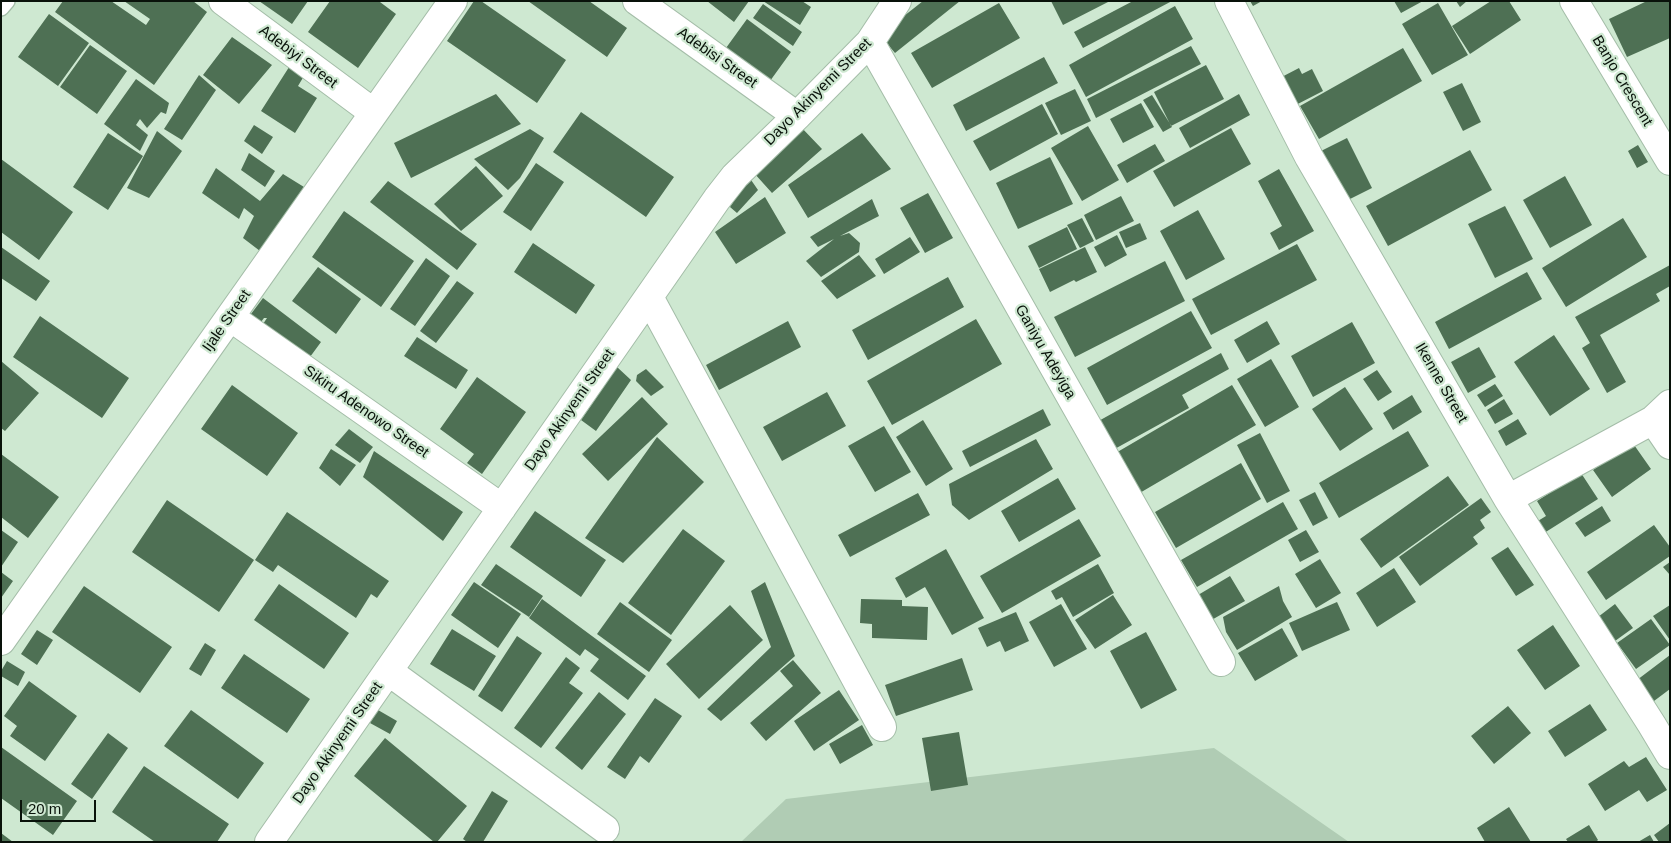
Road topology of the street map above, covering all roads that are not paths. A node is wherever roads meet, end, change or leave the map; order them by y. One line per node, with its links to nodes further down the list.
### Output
1 (7, 1): 8 (lane)
2 (223, 1): 10 (street, Adebiyi Street)
3 (453, 1): 10 (street, Ijale Street)
4 (637, 1): 11 (street, Adebisi Street)
5 (897, 1): 9 (street, Dayo Akinyemi Street)
6 (1229, 1): 17 (street, Ikenne Street)
7 (1574, 1): 12 (street, Banjo Crescent)
8 (1, 8)
9 (870, 42): 11 (street, Dayo Akinyemi Street); 20 (street, Ganiyu Adeyiga)
10 (374, 113): 14 (street, Ijale Street)
11 (798, 116): 13 (street, Dayo Akinyemi Street)
12 (1670, 161)
13 (649, 297): 18 (street, Dayo Akinyemi Street); 22 (street)
14 (230, 317): 18 (street, Sikiru Adenowo Street); 19 (street, Ijale Street)
15 (1661, 412): 16 (street); 17 (street)
16 (1670, 445)
17 (1508, 499): 23 (street, Ikenne Street)
18 (502, 508): 21 (street, Dayo Akinyemi Street)
19 (1, 640)
20 (1220, 662)
21 (388, 671): 24 (street); 25 (street, Dayo Akinyemi Street)
22 (882, 727)
23 (1670, 755)
24 (605, 829)
25 (269, 842)

